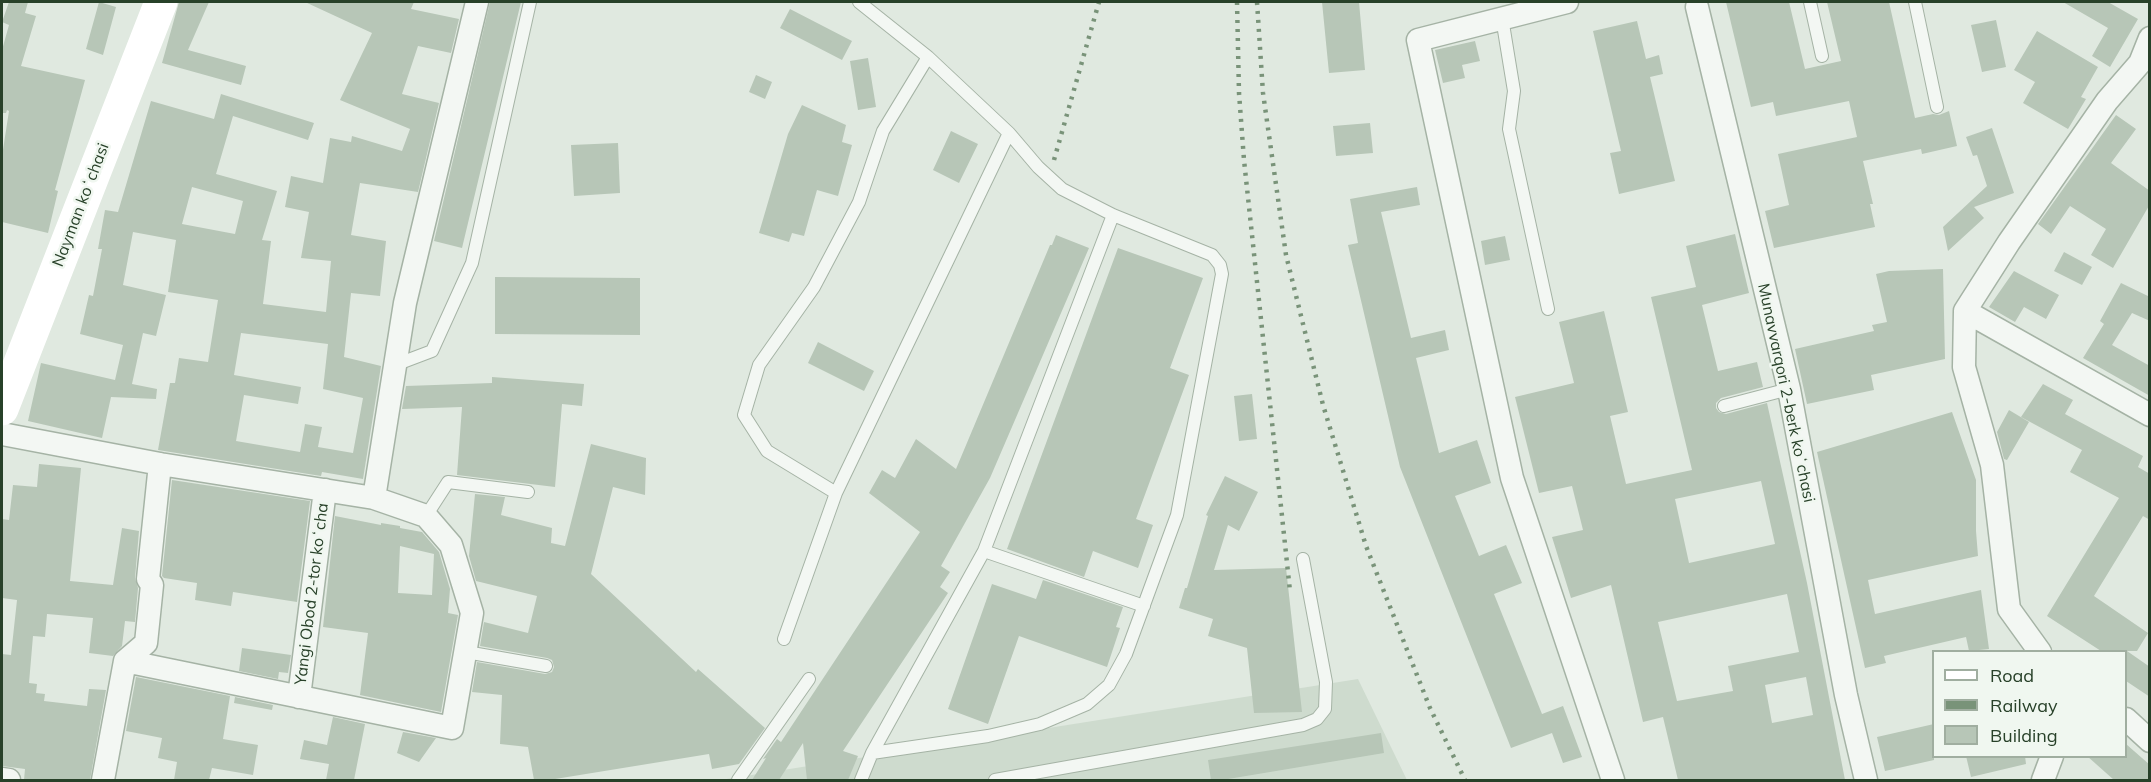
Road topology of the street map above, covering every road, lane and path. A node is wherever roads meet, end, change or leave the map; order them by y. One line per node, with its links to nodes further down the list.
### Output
1 (161, 2): 21 (main road, Nayman koʻchasi)
2 (477, 2): 18 (street)
3 (530, 2): 18 (lane)
4 (859, 2): 12 (lane)
5 (1567, 2): 9 (street)
6 (1809, 2): 11 (lane)
7 (1915, 2): 13 (lane)
8 (1696, 7): 19 (street, Munavvarqori 2-berk koʻchasi)
9 (1502, 18): 16 (lane); 50 (street)
10 (2150, 38): 17 (street)
11 (1822, 56)
12 (928, 57): 14 (lane); 27 (lane)
13 (1937, 107)
14 (1009, 133): 15 (lane); 27 (lane)
15 (1113, 215): 30 (lane); 32 (lane)
16 (1548, 309)
17 (1965, 311): 22 (street); 34 (street)
18 (395, 365): 28 (street)
19 (1789, 389): 20 (lane); 51 (street, Munavvarqori 2-berk koʻchasi)
20 (1724, 406)
21 (2, 409)
22 (2150, 415)
23 (2, 434): 24 (street)
24 (160, 464): 25 (street); 36 (street)
25 (325, 490): 28 (street); 39 (street, Yangi Obod 2-tor koʻcha)
26 (528, 492): 29 (lane)
27 (836, 493): 33 (lane)
28 (374, 498): 29 (street)
29 (426, 516): 35 (street)
30 (984, 551): 32 (lane); 42 (lane)
31 (1303, 559): 49 (lane)
32 (1144, 606): 42 (lane)
33 (784, 639)
34 (2039, 650)
35 (466, 652): 37 (lane); 39 (street)
36 (125, 661): 39 (street); 46 (street)
37 (546, 666)
38 (809, 679): 47 (lane)
39 (299, 697)
40 (2127, 720): 41 (street)
41 (2150, 741)
42 (872, 753): 48 (lane)
43 (2051, 758): 52 (street)
44 (2, 778): 45 (street)
45 (9, 780)
46 (103, 780)
47 (738, 780)
48 (861, 780)
49 (995, 780)
50 (1613, 780)
51 (1866, 780)
52 (2043, 780)

